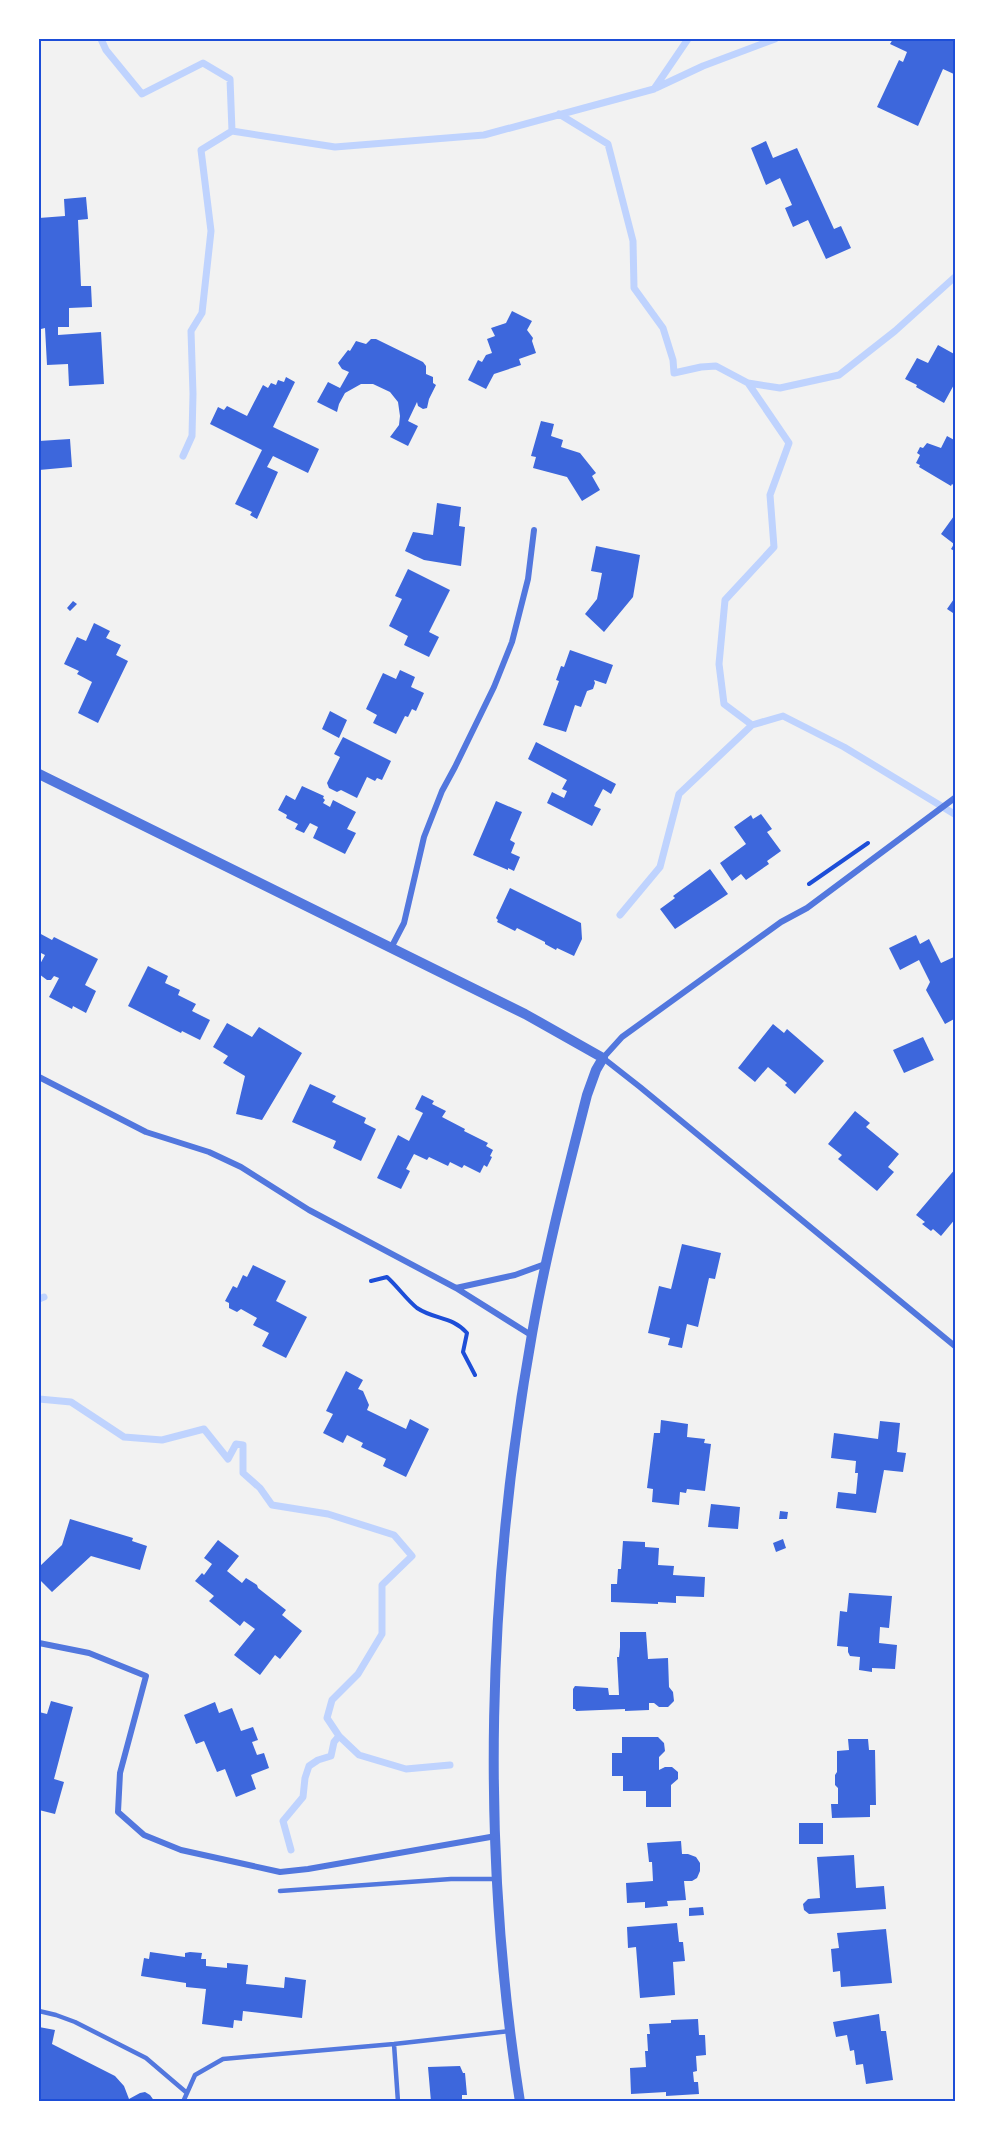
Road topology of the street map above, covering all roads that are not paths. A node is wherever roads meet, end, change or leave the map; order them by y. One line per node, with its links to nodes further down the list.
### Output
1 (534, 530): 4 (street)
2 (39, 774): 4 (street)
3 (956, 797): 5 (street)
4 (391, 948): 5 (street)
5 (603, 1059): 7 (street); 10 (street)
6 (39, 1077): 8 (street)
7 (545, 1264): 8 (street); 9 (street)
8 (456, 1288): 9 (street)
9 (531, 1335): 12 (street)
10 (956, 1347)
11 (39, 1643): 12 (street)
12 (496, 1836): 13 (street)
13 (498, 1879): 14 (lane); 16 (street)
14 (280, 1891)
15 (39, 2011): 18 (lane)
16 (510, 2031): 17 (lane); 21 (street)
17 (394, 2044): 18 (lane); 20 (lane)
18 (187, 2093): 19 (lane)
19 (183, 2102)
20 (398, 2102)
21 (520, 2102)

